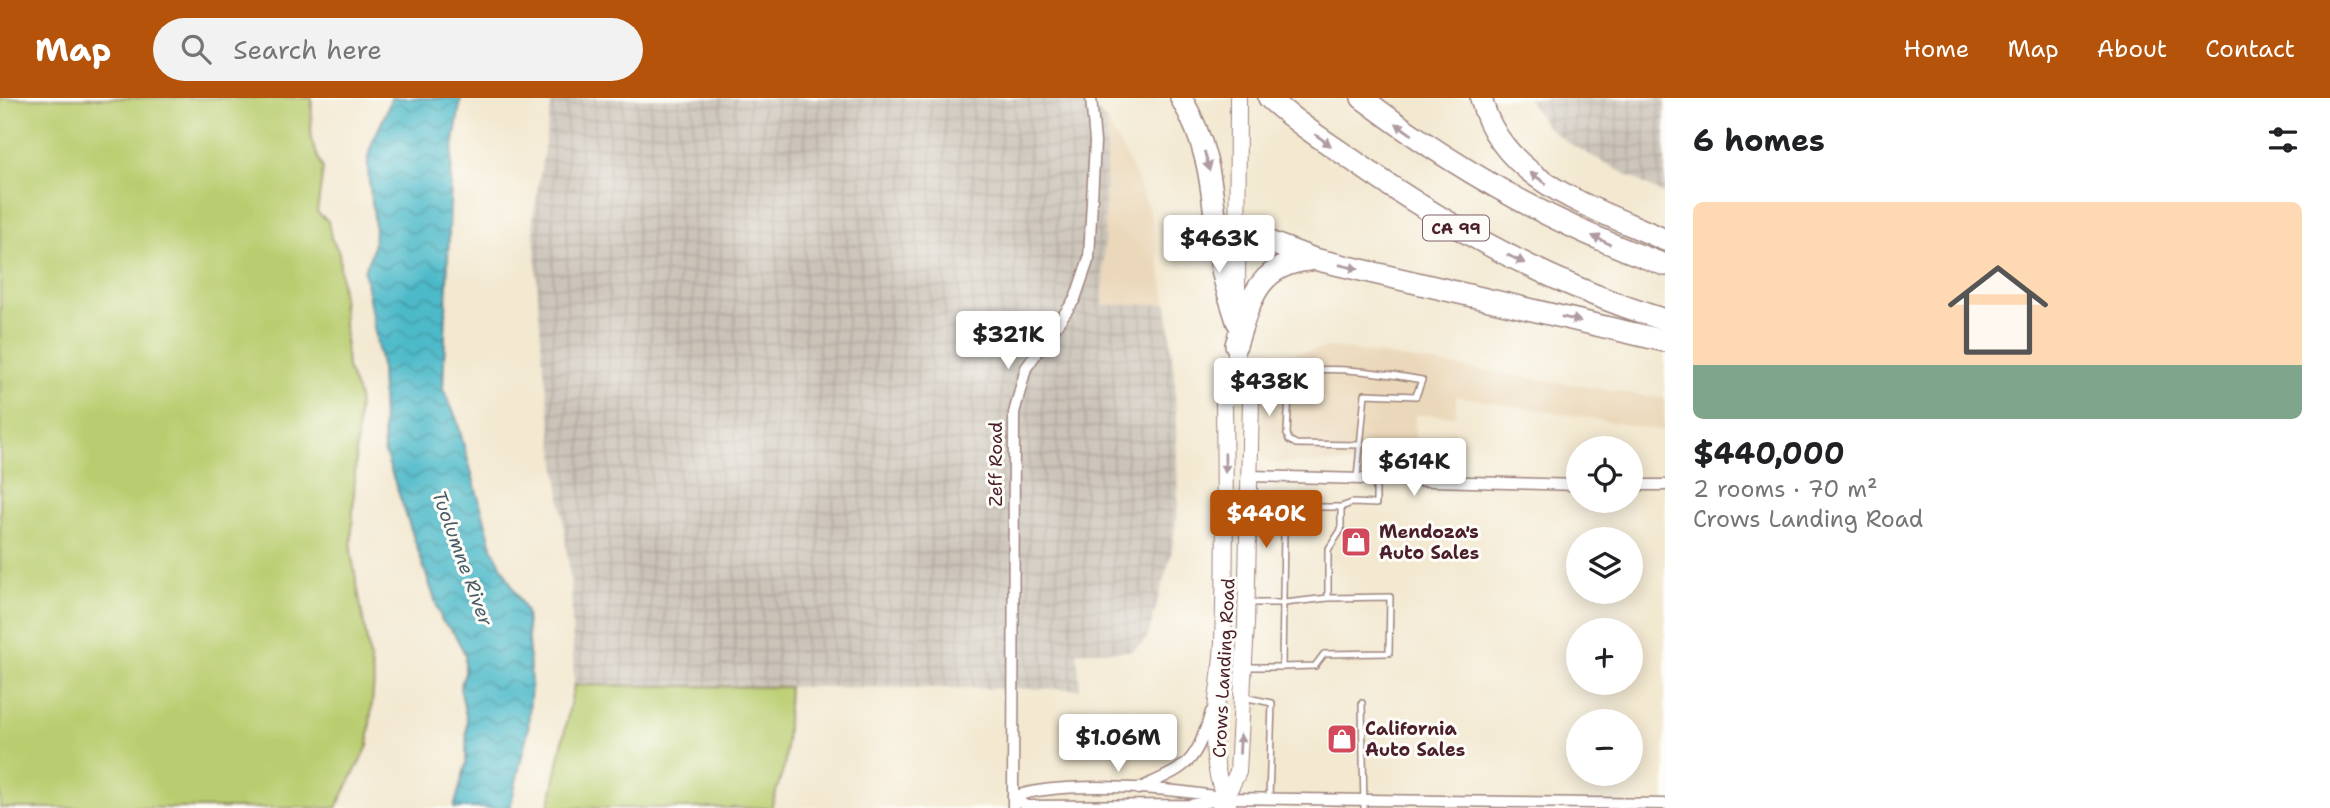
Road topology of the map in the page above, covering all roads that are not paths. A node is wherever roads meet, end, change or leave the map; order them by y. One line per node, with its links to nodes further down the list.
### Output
1 (1091, 98): 34 (street, Zeff Road)
2 (1181, 98): 12 (highway, one-way to 12)
3 (1238, 98): 7 (main road, Crows Landing Road)
4 (1269, 98): 11 (highway, CA 99, one-way to 11)
5 (1362, 98): 10 (highway, one-way to 5)
6 (1480, 98): 8 (highway, one-way to 6)
7 (1238, 230): 9 (highway); 12 (main road, Crows Landing Road)
8 (1665, 240)
9 (1314, 259): 13 (highway, one-way to 13); 14 (highway)
10 (1665, 265)
11 (1665, 320)
12 (1237, 321): 14 (main road, Crows Landing Road)
13 (1665, 341)
14 (1236, 345): 15 (main road, Crows Landing Road)
15 (1236, 373): 17 (main road, Crows Landing Road); 29 (main road, Crows Landing Road, one-way to 29)
16 (1361, 445): 16 (lane); 18 (lane)
17 (1250, 476): 18 (street); 25 (main road, Crows Landing Road)
18 (1357, 478): 19 (street)
19 (1376, 479): 20 (street); 23 (lane)
20 (1566, 485)
21 (1643, 485): 22 (street)
22 (1665, 485)
23 (1341, 507): 24 (lane); 26 (lane)
24 (1328, 598): 26 (lane); 28 (lane)
25 (1247, 603): 26 (lane); 27 (main road, Crows Landing Road)
26 (1284, 603): 28 (lane)
27 (1244, 667): 28 (lane); 30 (main road, Crows Landing Road)
28 (1282, 667)
29 (1215, 696): 32 (street); 37 (main road, Crows Landing Road)
30 (1242, 697): 33 (lane); 37 (main road, Crows Landing Road, one-way to 30)
31 (1362, 703): 35 (lane)
32 (1136, 790): 34 (street); 37 (street)
33 (1269, 799): 35 (street); 37 (street)
34 (1013, 802): 37 (street)
35 (1364, 804): 38 (street)
36 (1665, 804): 38 (street)
37 (1225, 805)
38 (1644, 806)

